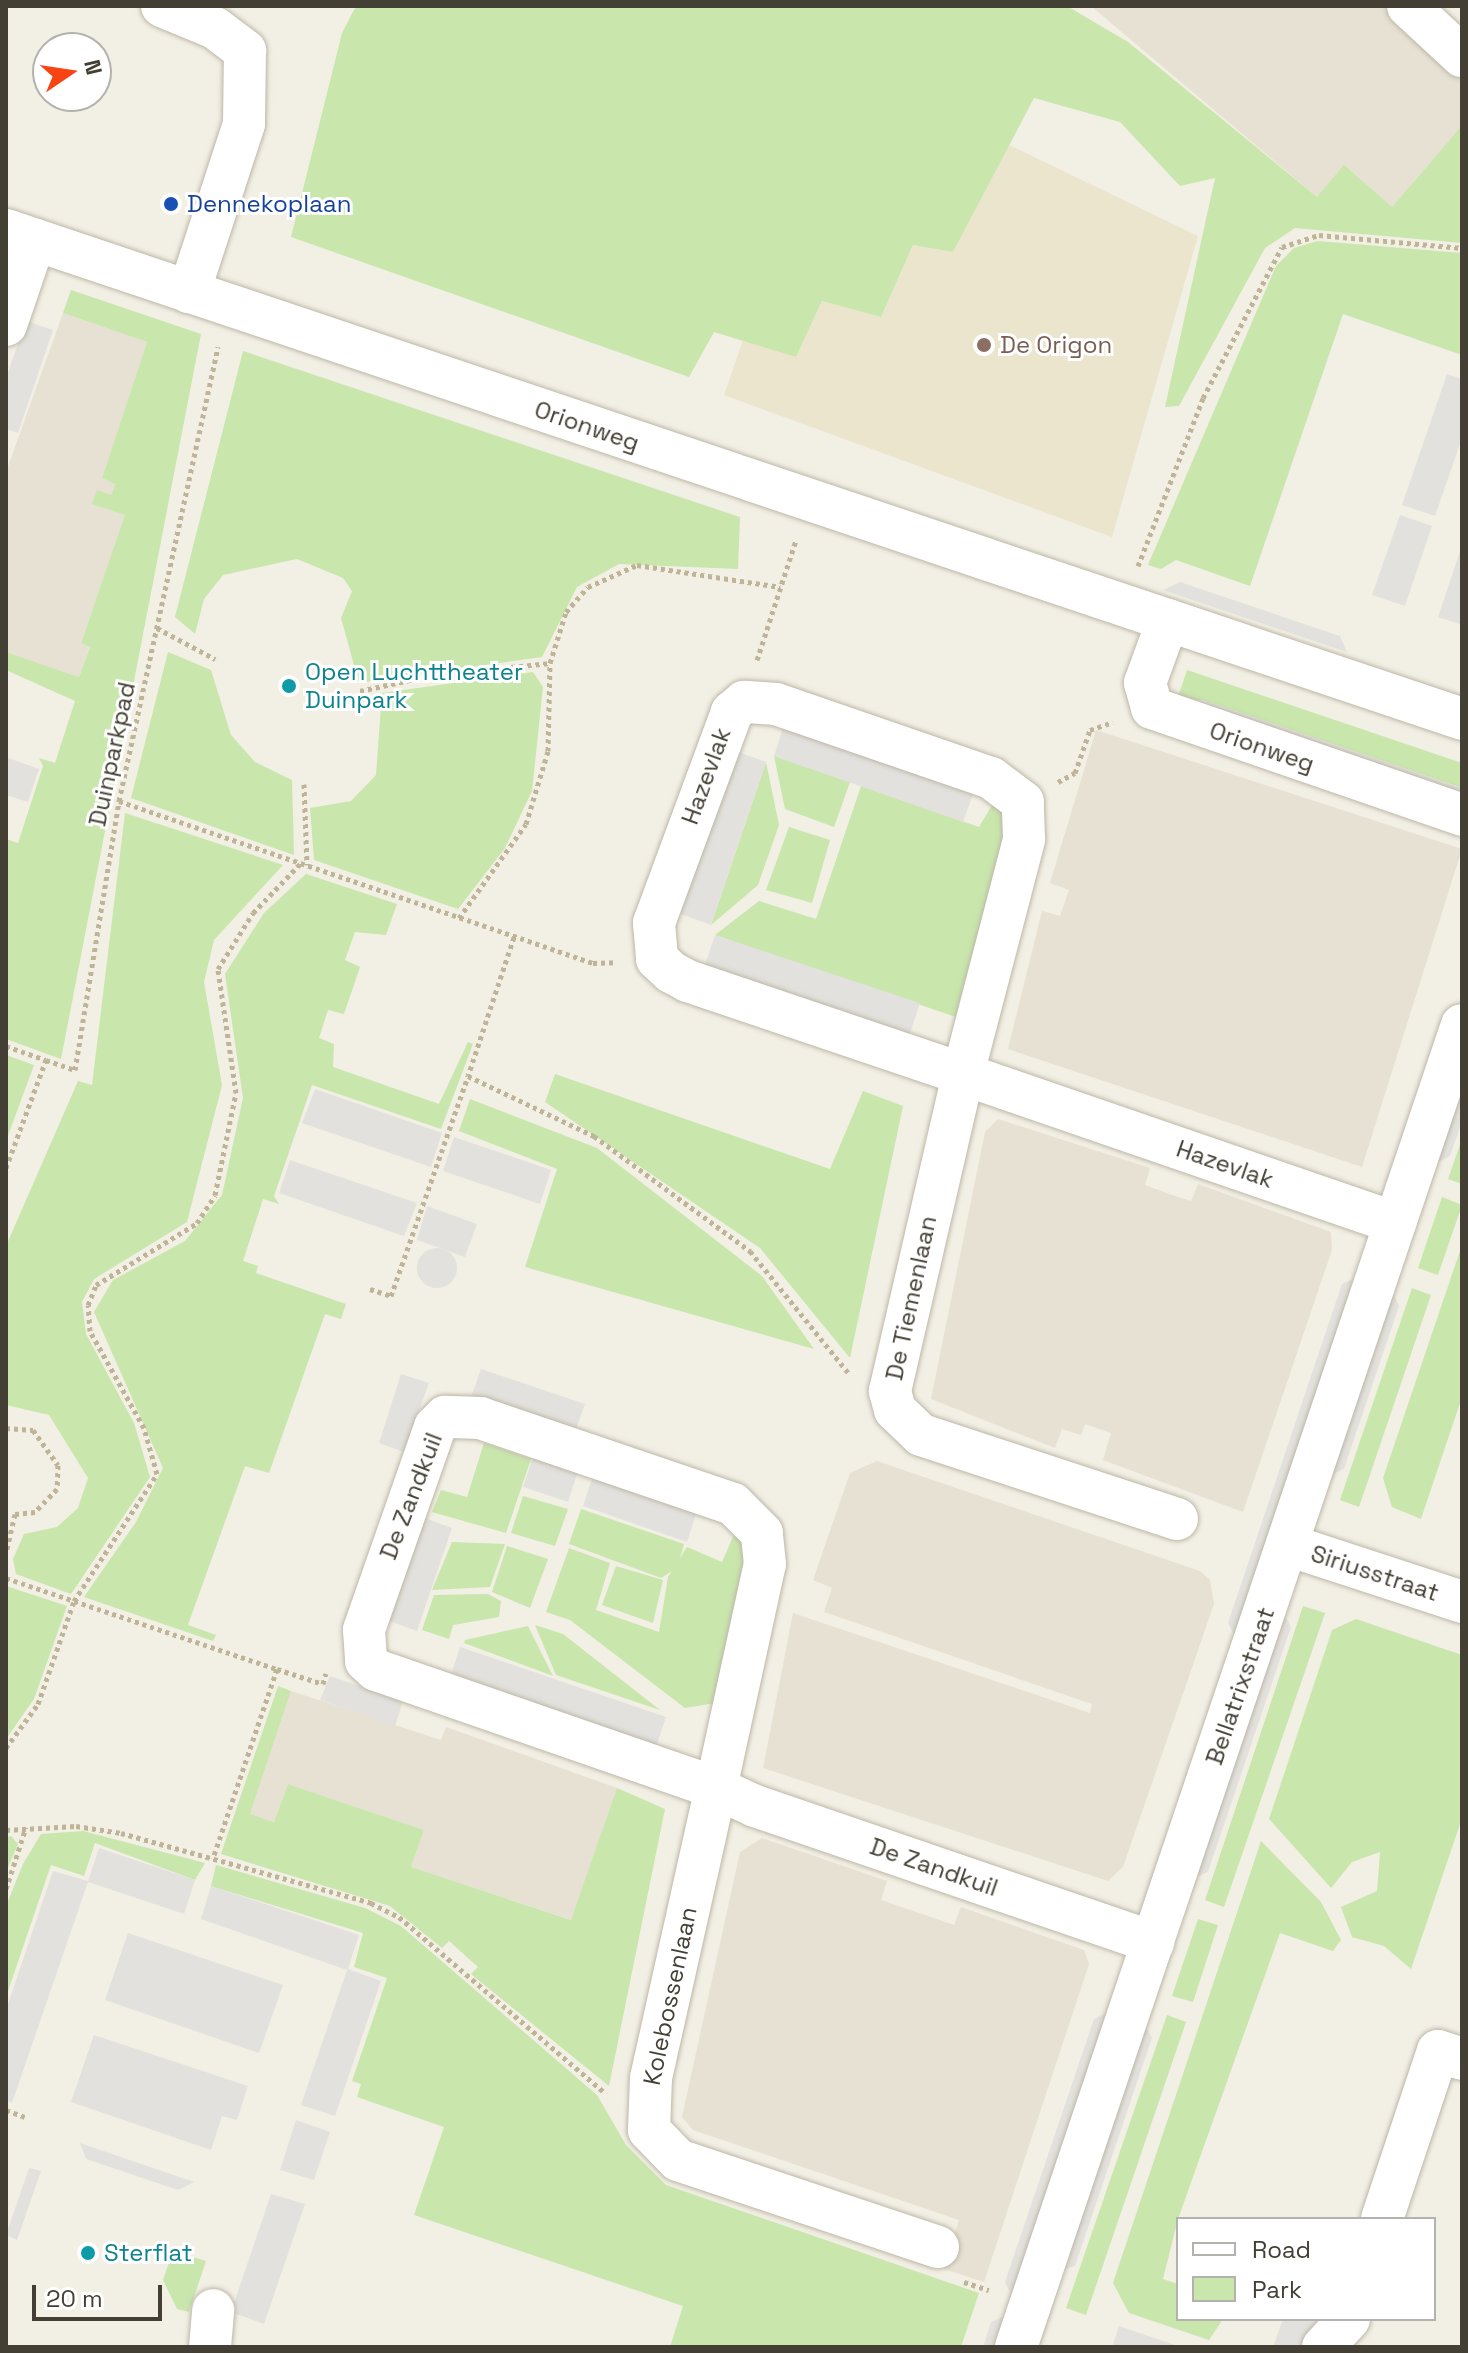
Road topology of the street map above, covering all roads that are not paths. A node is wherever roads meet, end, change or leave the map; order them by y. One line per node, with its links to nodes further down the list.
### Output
1 (162, 6): 5 (street)
2 (1408, 6): 3 (street)
3 (1462, 56)
4 (20, 235): 5 (street, Orionweg); 6 (street)
5 (189, 292): 7 (street, Orionweg)
6 (6, 325)
7 (1168, 620): 8 (street, Orionweg); 9 (street, Orionweg)
8 (1462, 719)
9 (1462, 815)
10 (1462, 1025): 12 (street, Bellatrixstraat)
11 (963, 1074): 11 (street, Hazevlak); 12 (street, Hazevlak); 13 (street, De Tiemenlaan)
12 (1395, 1223): 14 (street, Bellatrixstraat)
13 (1177, 1519)
14 (1288, 1545): 15 (street, Siriusstraat); 17 (street, Bellatrixstraat)
15 (1462, 1602)
16 (716, 1788): 16 (street, De Zandkuil); 17 (street, De Zandkuil); 20 (street, Kolebossenlaan)
17 (1153, 1942): 22 (street, Bellatrixstraat)
18 (1462, 2059): 19 (street)
19 (1383, 2217)
20 (938, 2247)
21 (1347, 2321): 23 (street)
22 (1022, 2329)
23 (1323, 2347)

